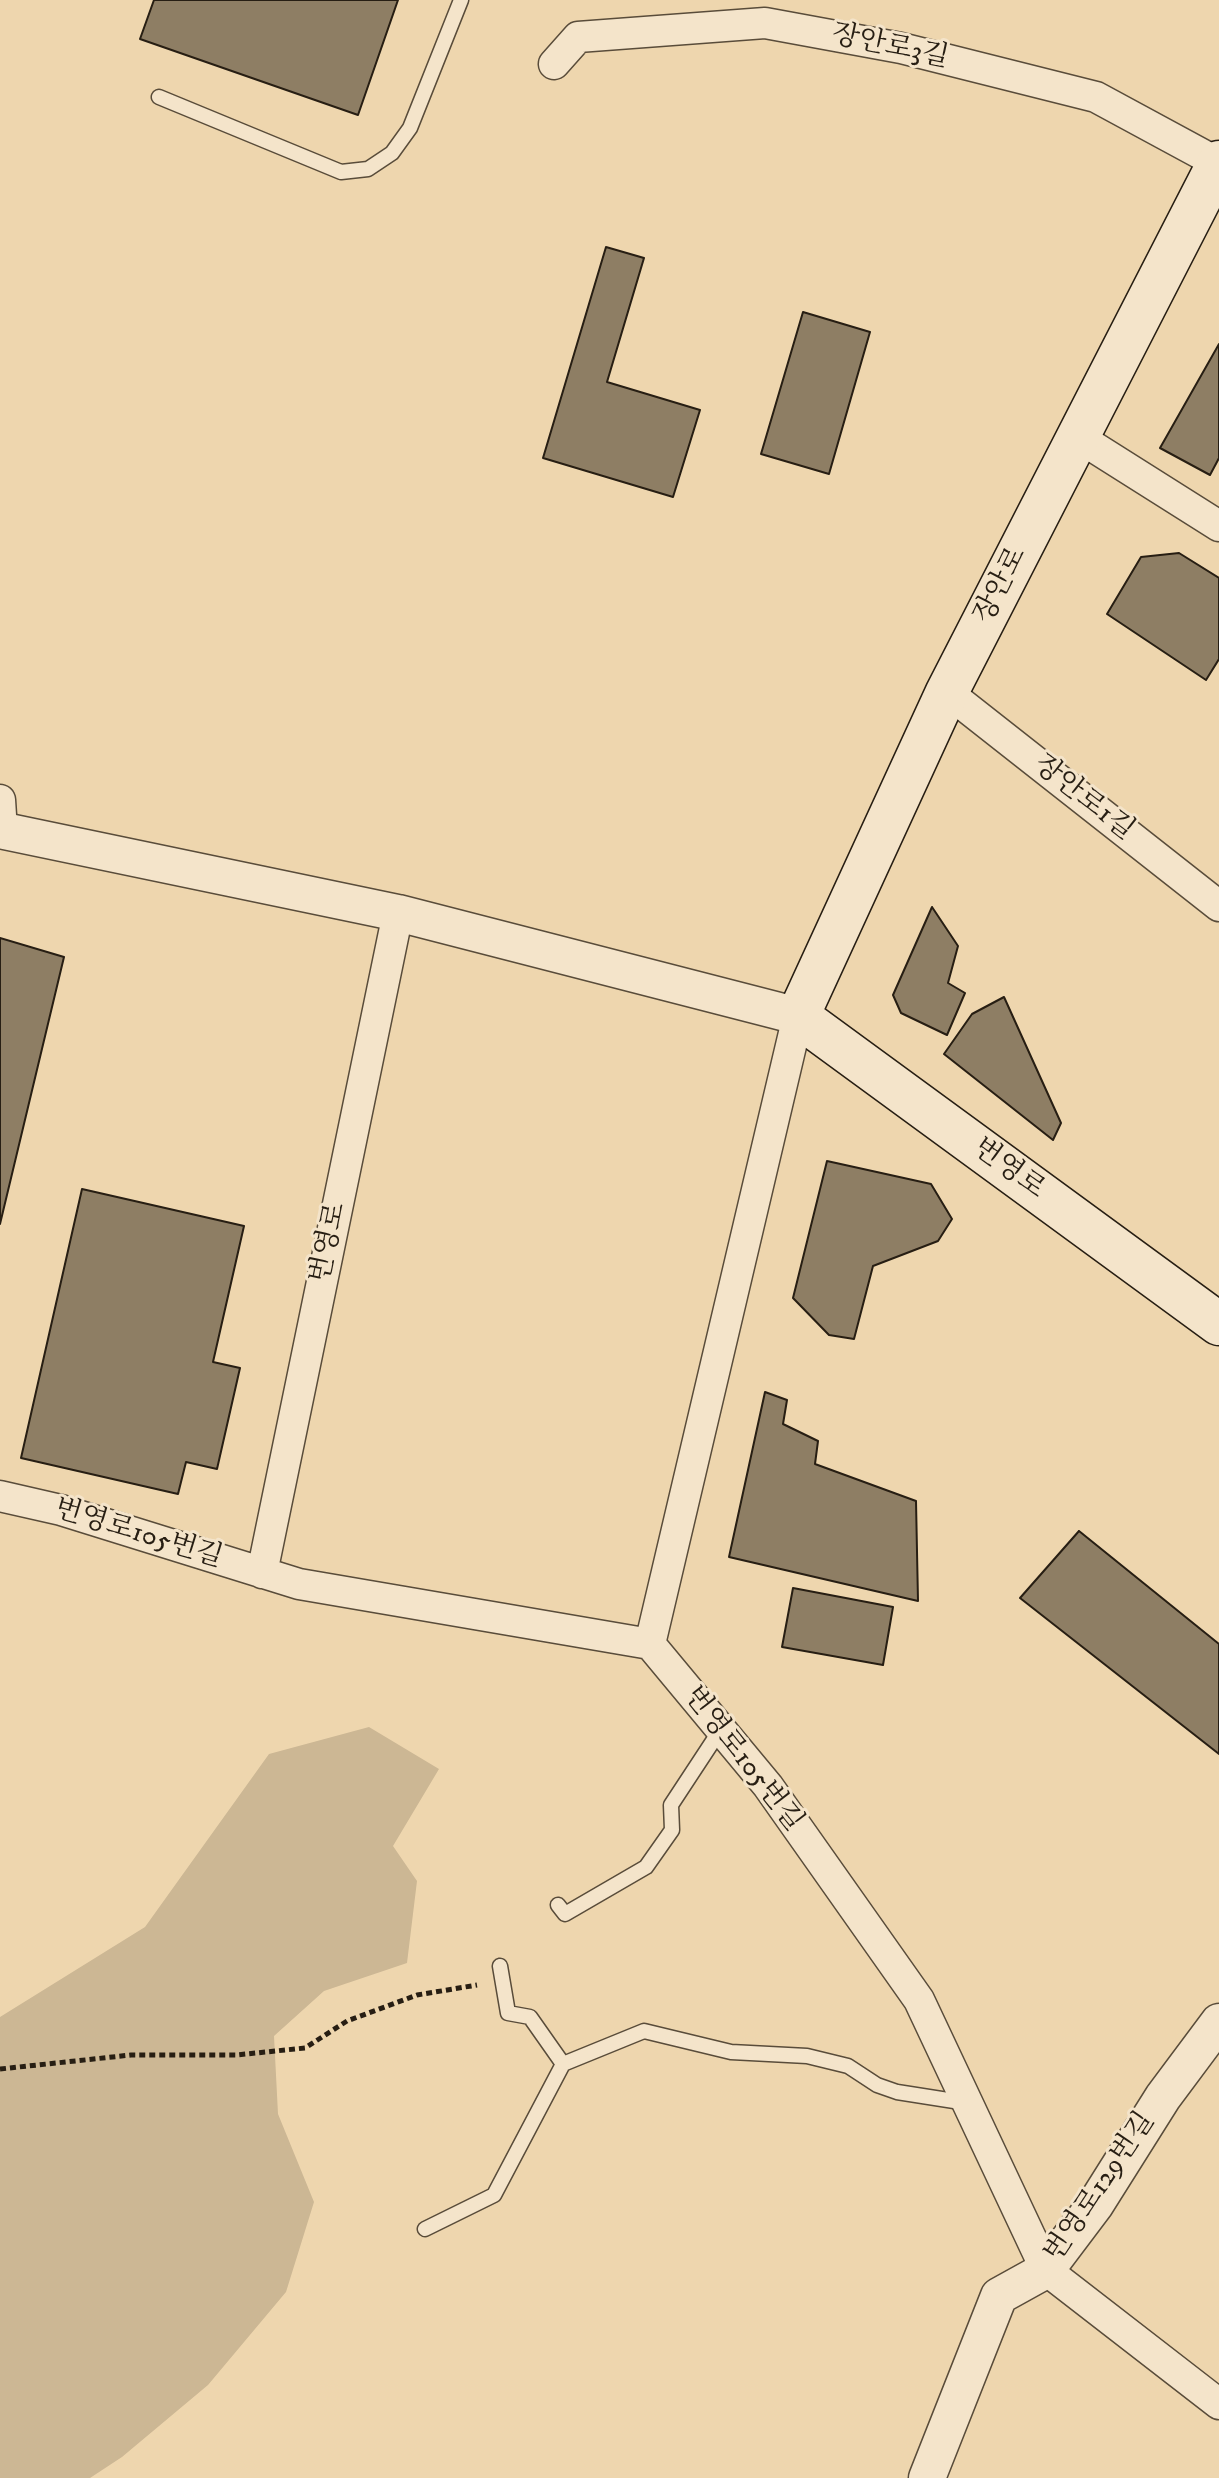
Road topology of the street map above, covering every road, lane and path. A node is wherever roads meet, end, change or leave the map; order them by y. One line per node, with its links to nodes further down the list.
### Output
1 (461, 0): 3 (lane)
2 (554, 64): 4 (street, 장안로3길)
3 (159, 97)
4 (1219, 162): 5 (main road, 장안로)
5 (1078, 437): 6 (street); 7 (main road, 장안로)
6 (1219, 526)
7 (947, 692): 9 (street, 장안로1길); 11 (main road, 장안로)
8 (1, 820): 10 (street, 번영로)
9 (1219, 906)
10 (398, 913): 11 (street, 번영로); 14 (street, 번영로)
11 (798, 1016): 12 (main road, 번영로); 15 (street)
12 (1219, 1324)
13 (0, 1496): 14 (street, 번영로105번길)
14 (262, 1573): 15 (street, 번영로105번길)
15 (650, 1644): 16 (street, 번영로105번길)
16 (768, 1786): 17 (lane); 22 (street, 번영로105번길)
17 (558, 1905)
18 (501, 1974): 20 (lane); 21 (path)
19 (1219, 2022): 24 (street, 번영로129번길)
20 (563, 2064): 22 (lane); 23 (lane)
21 (0, 2069)
22 (968, 2103): 24 (street, 번영로105번길)
23 (425, 2229)
24 (1046, 2270): 25 (street, 번영로105번길); 26 (street, 번영로129번길)
25 (1219, 2404)
26 (927, 2478)

